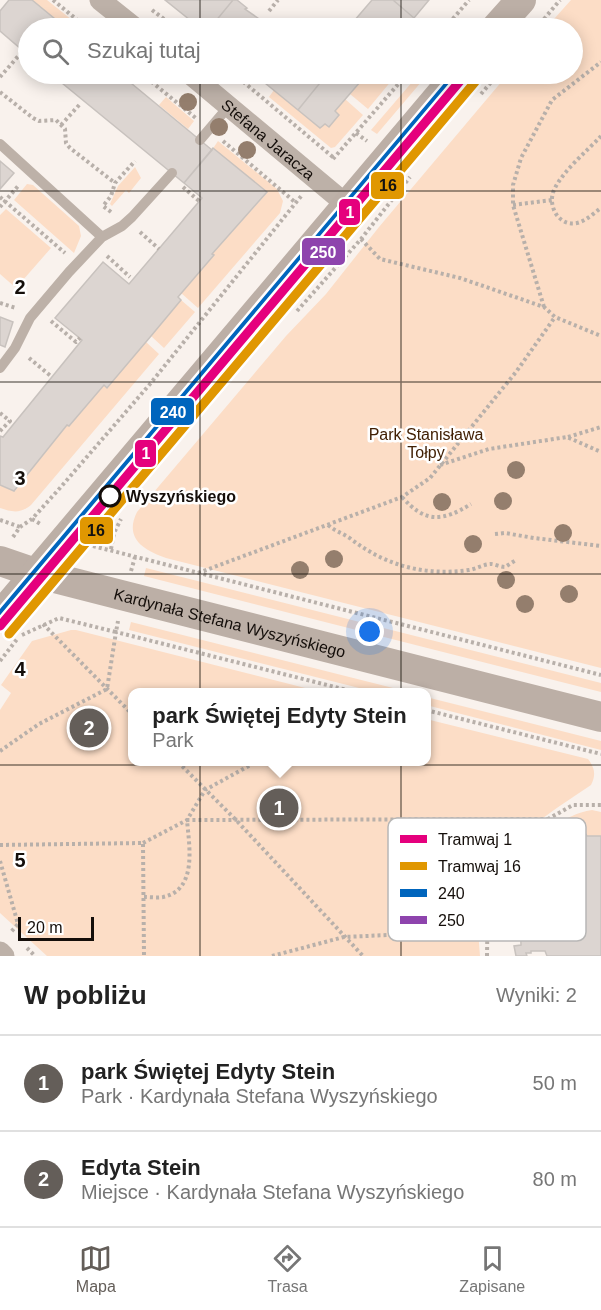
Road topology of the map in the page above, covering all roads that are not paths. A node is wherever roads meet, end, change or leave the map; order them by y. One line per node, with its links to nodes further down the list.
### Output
1 (100, 0): 3 (street)
2 (520, 0): 4 (street)
3 (122, 18)
4 (505, 18)
5 (202, 84): 7 (street, Stefana Jaracza)
6 (450, 84): 11 (street)
7 (229, 106): 8 (lane); 11 (street, Stefana Jaracza)
8 (200, 140)
9 (0, 144): 12 (lane)
10 (172, 173): 12 (lane)
11 (347, 205): 15 (street)
12 (102, 237): 13 (lane)
13 (0, 368)
14 (6, 549): 15 (street, Kardynała Stefana Wyszyńskiego)
15 (35, 573): 16 (street); 17 (street, Kardynała Stefana Wyszyńskiego)
16 (11, 628)
17 (601, 717)
18 (0, 952): 19 (street)
19 (4, 956)

